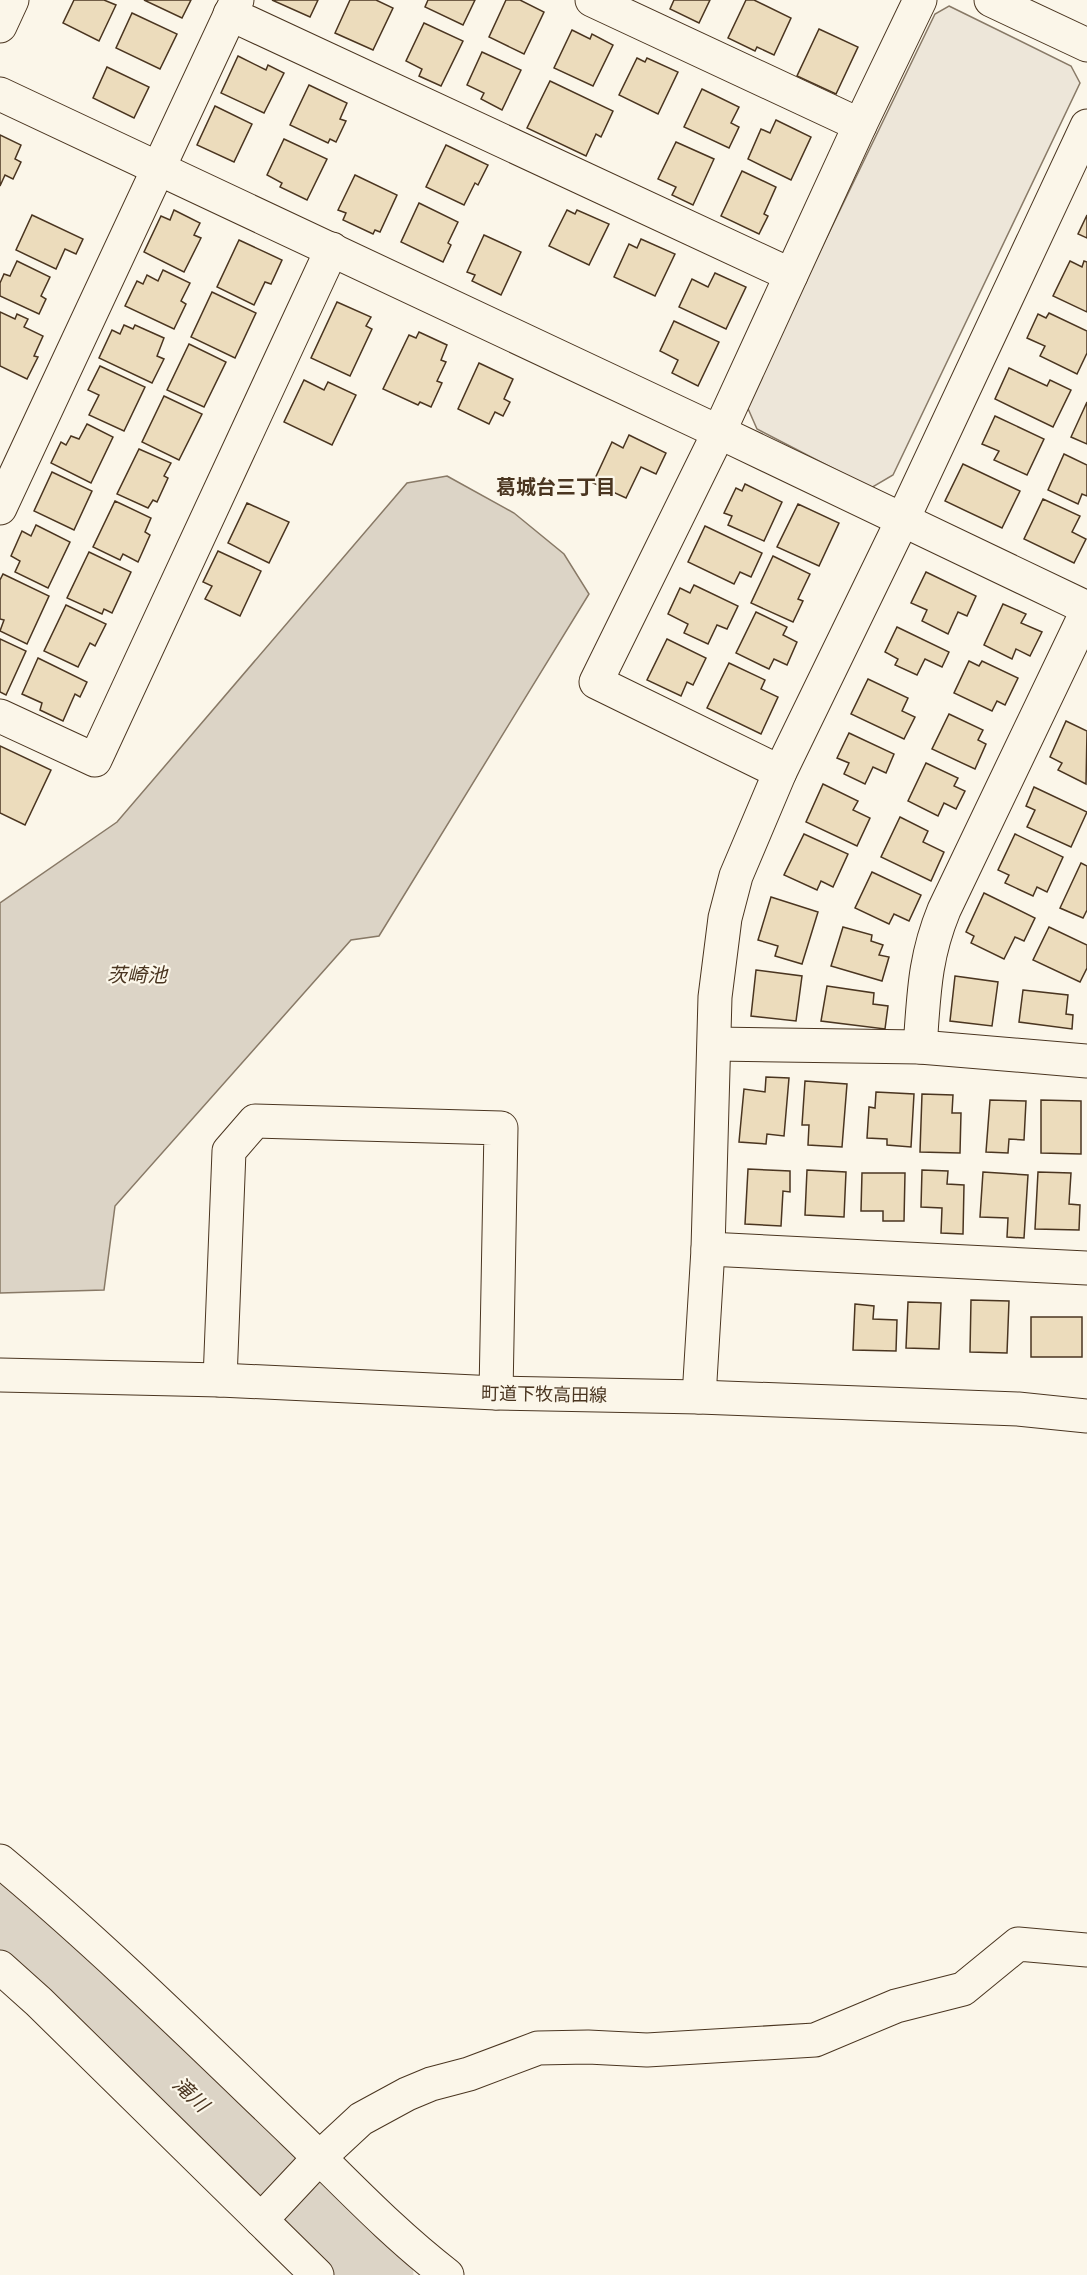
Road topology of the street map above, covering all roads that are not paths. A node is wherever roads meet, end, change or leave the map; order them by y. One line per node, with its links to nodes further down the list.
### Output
1 (12, 0): 6 (street)
2 (592, 0): 9 (street)
3 (920, 0): 9 (street)
4 (991, 0): 7 (street)
5 (234, 7): 11 (street); 13 (street)
6 (0, 26)
7 (1087, 45)
8 (0, 94): 11 (street)
9 (860, 125): 13 (street)
10 (1087, 126): 16 (street)
11 (158, 168): 12 (street); 15 (street)
12 (332, 249): 14 (street); 18 (street)
13 (791, 275): 14 (street)
14 (719, 432): 16 (street); 19 (street)
15 (0, 508)
16 (903, 519): 17 (street); 19 (street)
17 (1087, 609): 21 (street)
18 (0, 716)
19 (780, 772): 20 (street)
20 (714, 1044): 21 (street); 23 (street)
21 (920, 1047): 22 (street)
22 (1087, 1061)
23 (708, 1249): 24 (street); 28 (street)
24 (1087, 1268)
25 (0, 1375): 26 (street, 町道下牧高田線)
26 (220, 1380): 27 (street, 町道下牧高田線); 27 (street)
27 (496, 1393): 28 (street, 町道下牧高田線)
28 (699, 1397): 29 (street, 町道下牧高田線)
29 (1087, 1416)
30 (0, 1861): 33 (street)
31 (1087, 1950): 33 (street)
32 (0, 1967): 34 (street)
33 (320, 2158): 34 (street); 36 (street)
34 (261, 2220): 35 (street)
35 (317, 2275)
36 (447, 2275)

